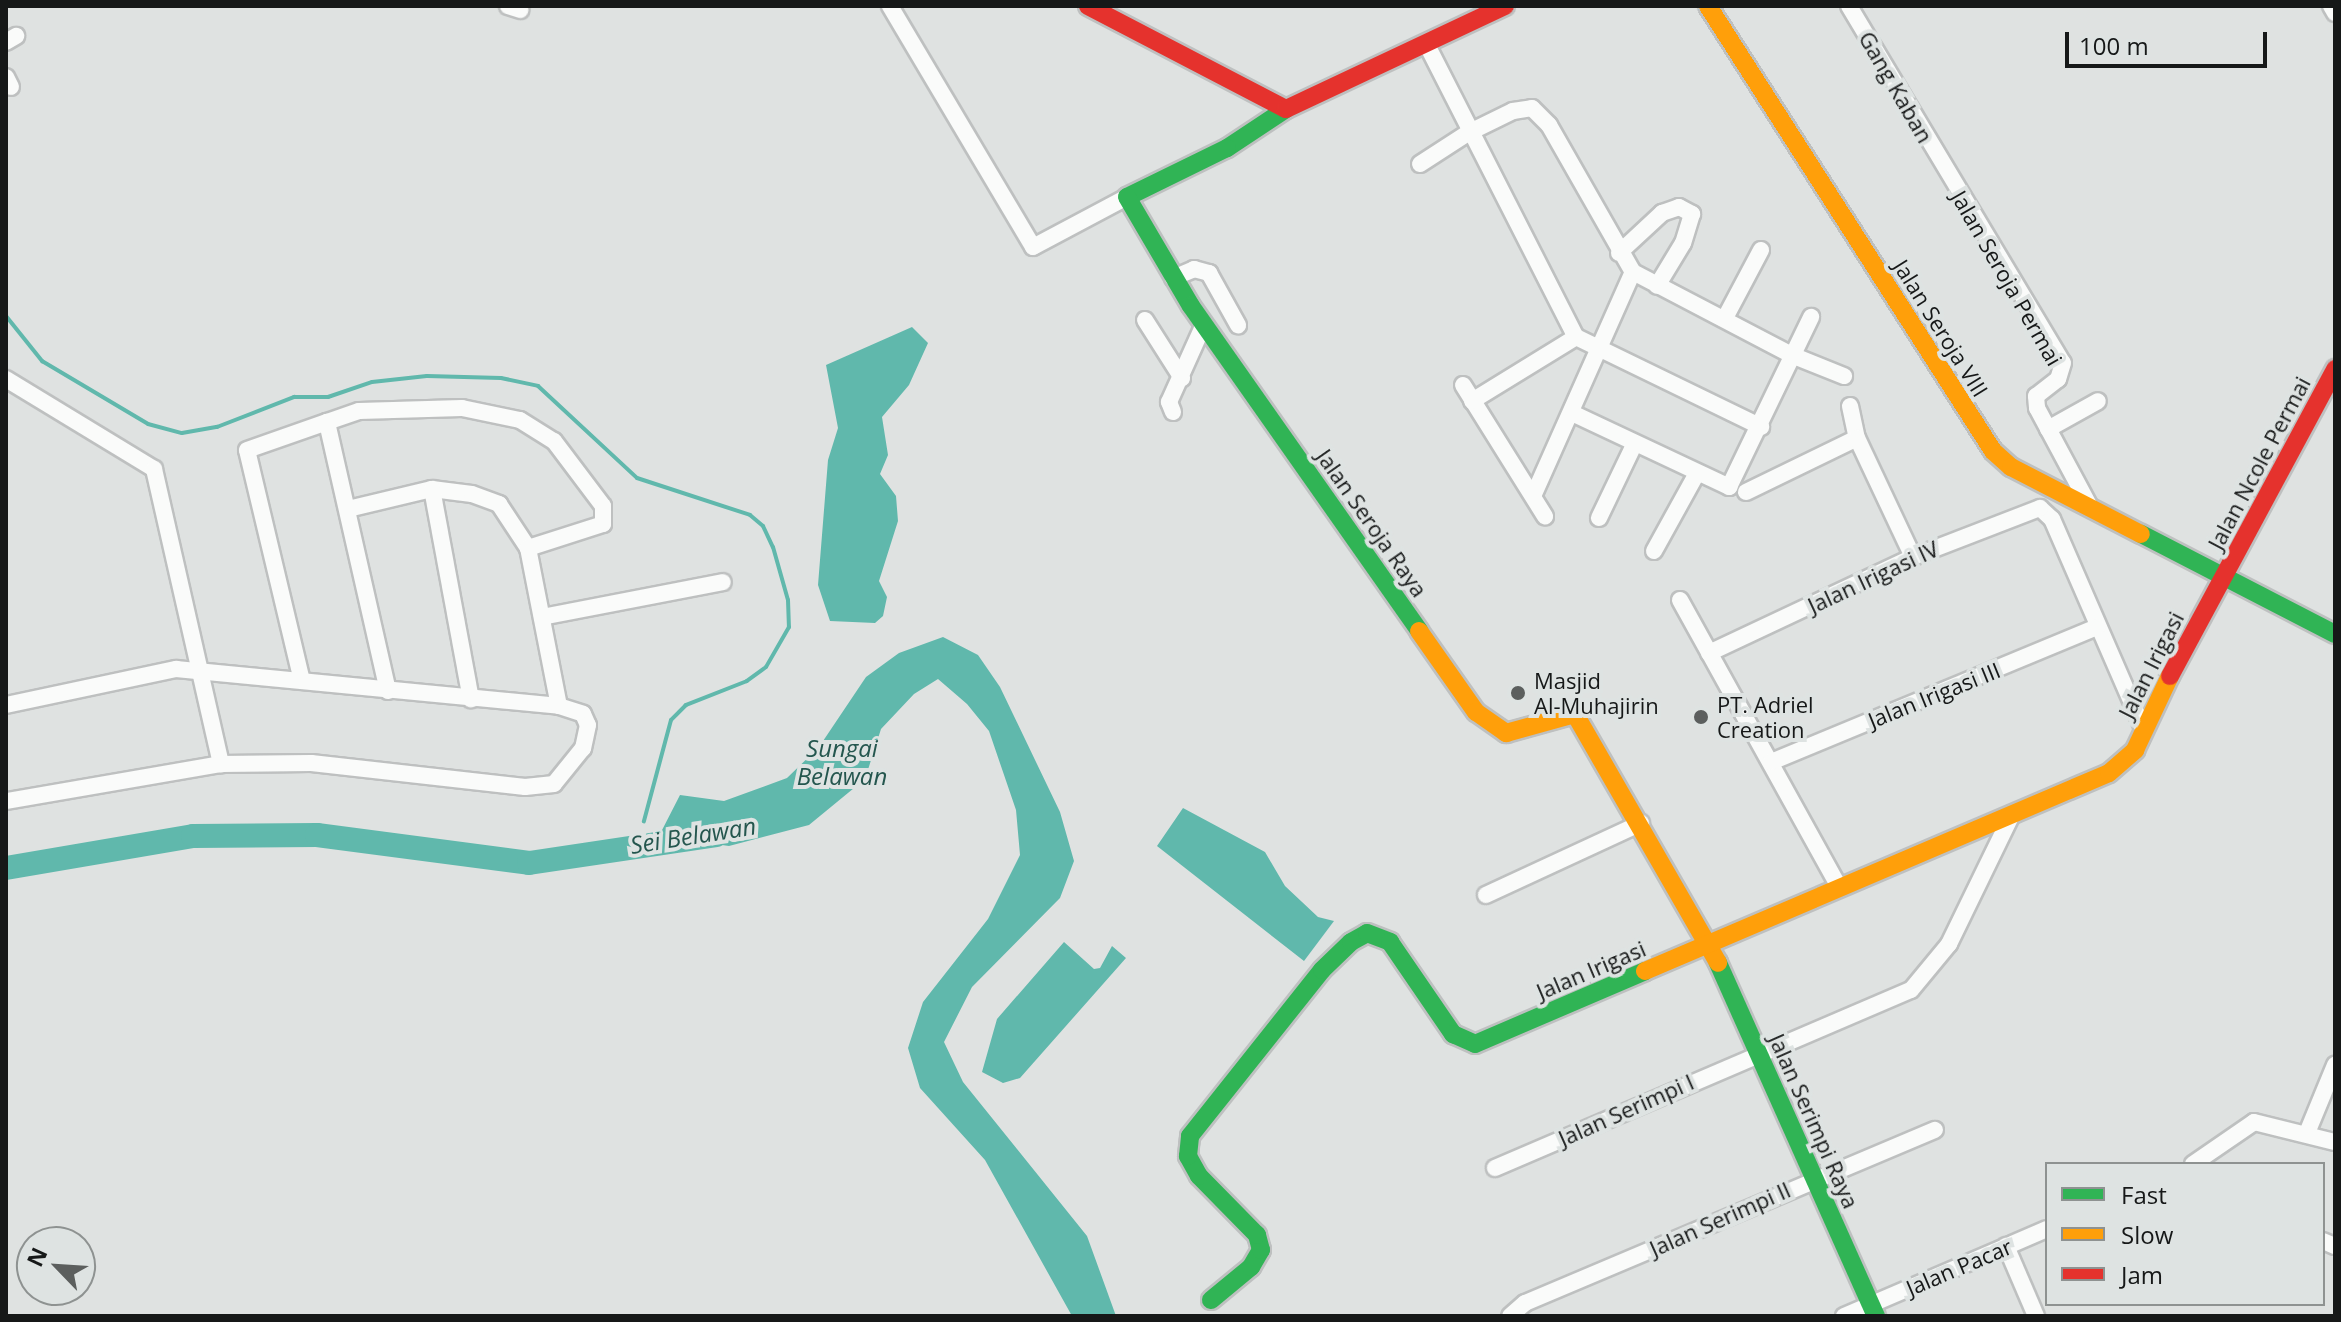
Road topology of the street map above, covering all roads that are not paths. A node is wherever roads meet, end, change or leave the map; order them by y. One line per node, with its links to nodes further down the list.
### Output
1 (890, 6): 13 (street)
2 (1088, 6): 9 (street)
3 (1708, 6): 43 (street, Jalan Seroja VIII)
4 (1849, 6): 12 (street, Gang Kaban)
5 (2331, 6): 7 (street)
6 (1495, 8): 8 (street)
7 (2335, 13)
8 (1427, 45): 9 (street); 10 (street)
9 (1286, 109): 13 (street)
10 (1468, 133): 11 (street); 15 (street); 24 (street)
11 (1420, 164)
12 (1944, 169): 39 (street, Jalan Seroja Permai)
13 (1127, 197): 17 (street, Jalan Seroja Raya)
14 (1761, 250): 20 (street)
15 (1619, 253): 16 (street); 18 (street)
16 (1633, 272): 18 (street); 25 (street)
17 (1173, 278): 22 (street, Jalan Seroja Raya); 23 (street)
18 (1657, 286): 20 (street)
19 (1811, 317): 26 (street)
20 (1725, 318): 26 (street)
21 (1145, 320): 29 (street)
22 (1204, 324): 29 (street); 73 (street, Jalan Seroja Raya)
23 (1238, 325)
24 (1576, 337): 25 (street); 32 (street)
25 (1601, 351): 36 (street); 38 (street)
26 (1794, 356): 28 (street); 38 (street)
27 (2335, 369): 55 (street, Jalan Ncole Permai)
28 (1844, 376)
29 (1182, 378): 35 (street)
30 (6, 379): 62 (street)
31 (1463, 385): 32 (street)
32 (1472, 401): 46 (street)
33 (2098, 401): 39 (street)
34 (1850, 406): 40 (street)
35 (1173, 412)
36 (1572, 413): 41 (street); 46 (street)
37 (327, 422): 49 (street); 52 (street); 63 (street)
38 (1761, 427): 42 (street)
39 (2048, 429): 47 (street, Jalan Seroja Permai)
40 (1857, 438): 45 (street); 54 (street)
41 (1635, 443): 42 (street); 51 (street)
42 (1696, 475): 53 (street)
43 (2045, 484): 47 (street, Jalan Seroja VIII); 48 (street)
44 (432, 489): 49 (street); 52 (street); 65 (street)
45 (1746, 492)
46 (1534, 494): 50 (street)
47 (2090, 507): 55 (street, Jalan Seroja VIII)
48 (2040, 508): 54 (street, Jalan Irigasi IV); 59 (street)
49 (348, 509): 64 (street)
50 (1545, 516)
51 (1599, 518)
52 (528, 548): 58 (street)
53 (1654, 551)
54 (1913, 557): 61 (street, Jalan Irigasi IV)
55 (2225, 579): 60 (street, Jalan Seroja VIII); 68 (street, Jalan Irigasi)
56 (723, 582): 58 (street)
57 (1680, 600): 61 (street)
58 (542, 617): 67 (street)
59 (2097, 627): 68 (street); 69 (street, Jalan Irigasi III)
60 (2335, 634)
61 (1709, 653): 69 (street)
62 (204, 673): 63 (street); 66 (street); 70 (street)
63 (302, 681): 64 (street)
64 (388, 691): 65 (street)
65 (471, 699): 67 (street)
66 (6, 705)
67 (559, 706): 70 (street)
68 (2144, 731): 72 (street, Jalan Irigasi)
69 (1771, 762): 74 (street)
70 (221, 764): 71 (street)
71 (6, 801)
72 (2012, 814): 74 (street, Jalan Irigasi); 77 (street, Jalan Serimpi I)
73 (1641, 823): 75 (street); 76 (street, Jalan Seroja Raya)
74 (1839, 887): 76 (street, Jalan Irigasi)
75 (1486, 895)
76 (1710, 945): 77 (street, Jalan Serimpi Raya); 87 (street, Jalan Irigasi)
77 (1757, 1053): 83 (street, Jalan Serimpi I); 84 (street, Jalan Serimpi Raya)
78 (2335, 1065): 80 (street)
79 (1935, 1130): 84 (street, Jalan Serimpi II)
80 (2307, 1133): 81 (street); 82 (street)
81 (2335, 1142)
82 (2196, 1162)
83 (1495, 1168)
84 (1813, 1178): 88 (street, Jalan Serimpi Raya); 89 (street, Jalan Serimpi II)
85 (2045, 1230): 86 (street, Jalan Pacar)
86 (2006, 1246): 88 (street, Jalan Pacar); 91 (street)
87 (1211, 1300)
88 (1874, 1310): 90 (street, Jalan Pacar)
89 (1510, 1316)
90 (1844, 1316)
91 (2036, 1316)

